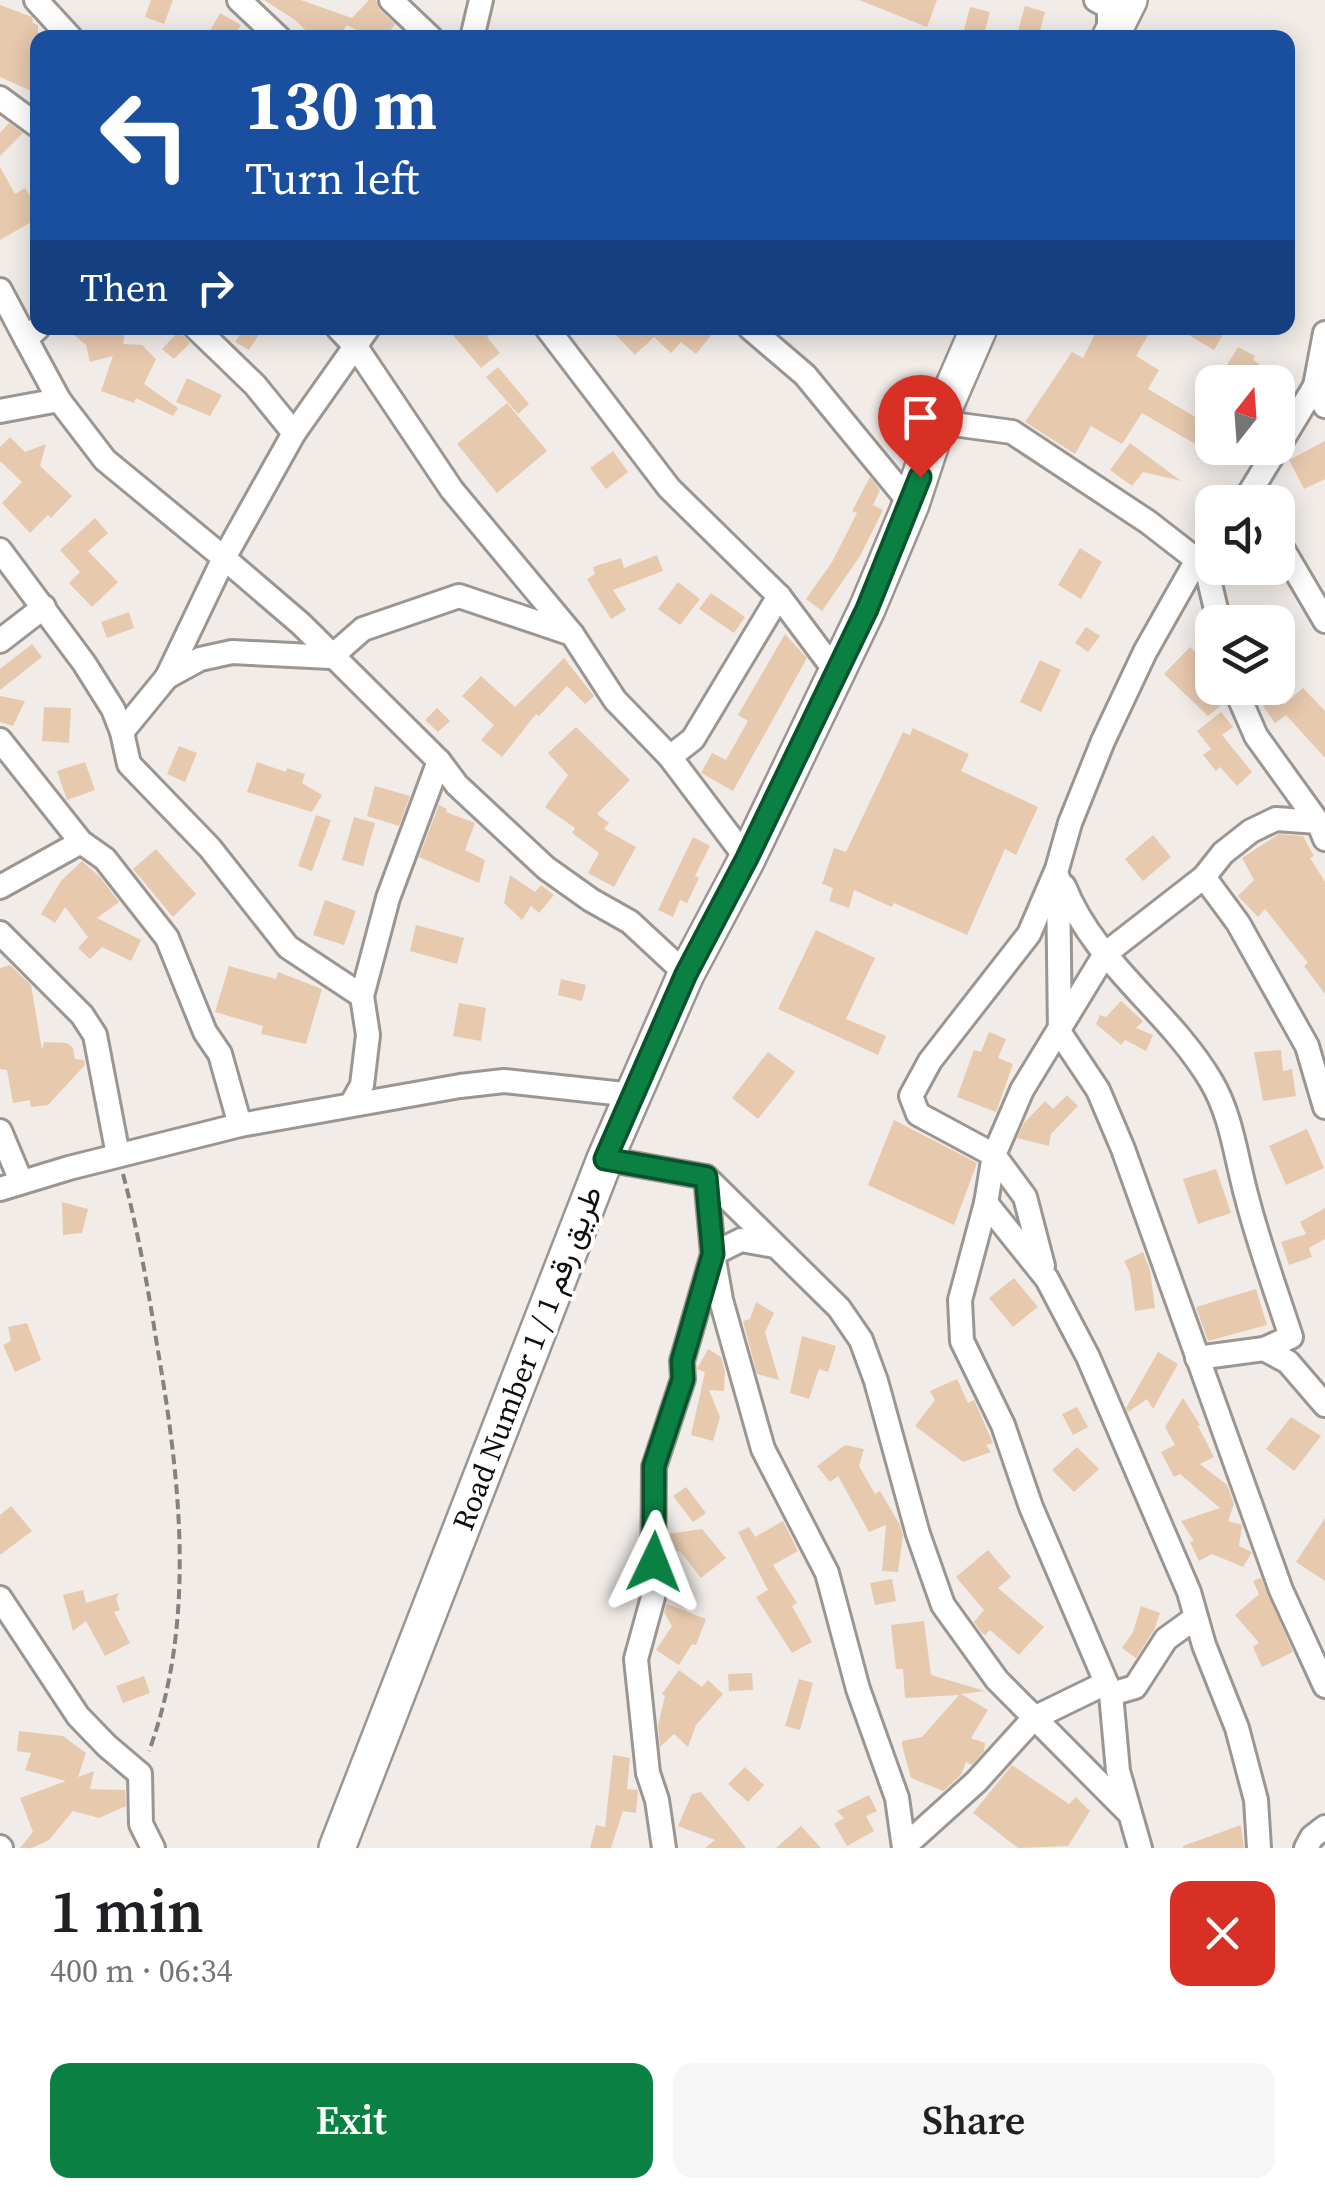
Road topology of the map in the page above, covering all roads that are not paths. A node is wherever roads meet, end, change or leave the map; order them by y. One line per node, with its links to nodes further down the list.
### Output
1 (36, 0): 7 (street)
2 (239, 0): 8 (street)
3 (391, 0): 9 (street)
4 (480, 0): 10 (street)
5 (1096, 0): 11 (street)
6 (1129, 0): 12 (highway)
7 (64, 30)
8 (270, 30)
9 (423, 30)
10 (474, 30)
11 (1109, 30)
12 (1113, 30)
13 (0, 98): 14 (street)
14 (30, 120)
15 (0, 290): 16 (street)
16 (30, 330)
17 (1325, 333): 24 (street)
18 (33, 335): 25 (street)
19 (203, 335): 29 (street)
20 (551, 335): 36 (street)
21 (758, 335): 30 (street)
22 (976, 335): 27 (highway, Road Number 1 / طريق رقم 1)
23 (362, 337): 29 (street); 39 (street)
24 (1320, 396): 28 (street)
25 (59, 400): 26 (street); 33 (street)
26 (0, 411)
27 (938, 422): 30 (highway, Road Number 1 / طريق رقم 1); 32 (street)
28 (1295, 426)
29 (294, 433): 33 (street)
30 (911, 504): 42 (highway, Road Number 1 / طريق رقم 1)
31 (0, 550): 37 (street)
32 (1195, 554)
33 (224, 558): 41 (street); 43 (street)
34 (1295, 571): 38 (street)
35 (1195, 576): 52 (street)
36 (779, 596): 42 (street); 47 (street)
37 (44, 607): 40 (street); 45 (street)
38 (1325, 622)
39 (572, 634): 41 (street); 47 (street)
40 (0, 641)
41 (331, 657): 43 (street); 48 (street)
42 (836, 672): 51 (highway, Road Number 1 / طريق رقم 1)
43 (167, 677): 45 (street)
44 (1242, 705): 49 (street)
45 (122, 732): 58 (street)
46 (0, 740): 50 (street)
47 (670, 758): 51 (street)
48 (439, 761): 57 (street); 58 (street)
49 (1321, 831): 53 (street)
50 (82, 842): 54 (street); 63 (street)
51 (747, 858): 57 (highway, Road Number 1 / طريق رقم 1)
52 (1057, 869): 56 (street); 59 (street); 66 (street)
53 (1204, 877): 56 (street); 62 (street)
54 (0, 888)
55 (0, 933): 65 (street)
56 (1105, 954): 59 (street); 74 (street)
57 (686, 974): 60 (highway, Road Number 1 / طريق رقم 1)
58 (362, 996): 61 (street)
59 (1060, 1032): 66 (street); 75 (street)
60 (633, 1095): 61 (street); 67 (highway, Road Number 1 / طريق رقم 1)
61 (352, 1103): 63 (street)
62 (1325, 1108)
63 (240, 1125): 65 (street)
64 (0, 1131): 69 (street)
65 (118, 1155): 69 (street)
66 (994, 1155): 70 (street); 73 (street)
67 (605, 1159): 68 (street); 86 (highway, Road Number 1 / طريق رقم 1)
68 (706, 1177): 71 (street); 72 (street)
69 (11, 1185)
70 (986, 1203): 73 (street); 80 (street)
71 (775, 1246): 72 (street); 81 (street)
72 (713, 1254): 84 (street); 87 (street)
73 (1046, 1279): 78 (street)
74 (1264, 1349): 75 (street); 76 (street)
75 (1197, 1358): 79 (street)
76 (1325, 1405)
77 (0, 1598): 85 (street)
78 (1195, 1618): 80 (street); 89 (street)
79 (1325, 1686)
80 (1108, 1689): 81 (street); 82 (street)
81 (1034, 1718): 82 (street); 84 (street)
82 (1129, 1813): 88 (street)
83 (1325, 1827): 90 (street)
84 (904, 1847)
85 (153, 1848)
86 (336, 1848)
87 (664, 1848)
88 (1140, 1848)
89 (1258, 1848)
90 (1306, 1848)

